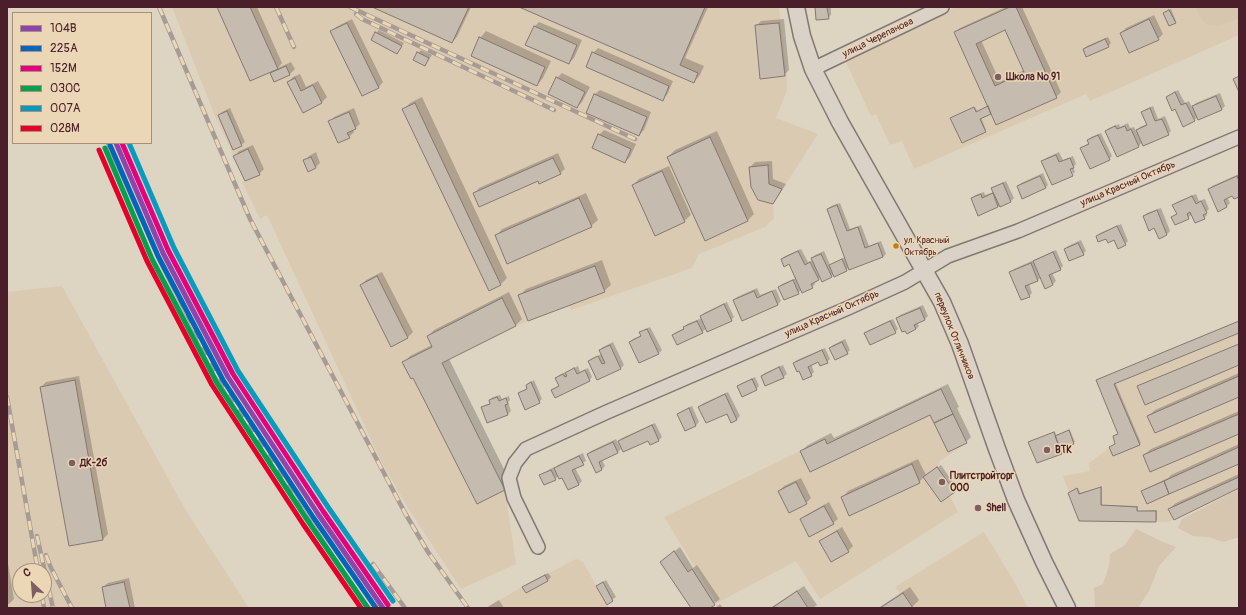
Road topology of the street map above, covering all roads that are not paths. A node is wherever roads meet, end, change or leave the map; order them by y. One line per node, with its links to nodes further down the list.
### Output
1 (796, 7): 3 (main road, переулок Отличников)
2 (942, 7): 3 (street, улица Черепанова)
3 (813, 70): 5 (main road, переулок Отличников)
4 (1239, 137): 5 (street, улица Красный Октябрь)
5 (925, 270): 6 (street, улица Красный Октябрь); 7 (main road, переулок Отличников)
6 (538, 547)
7 (1067, 608)

